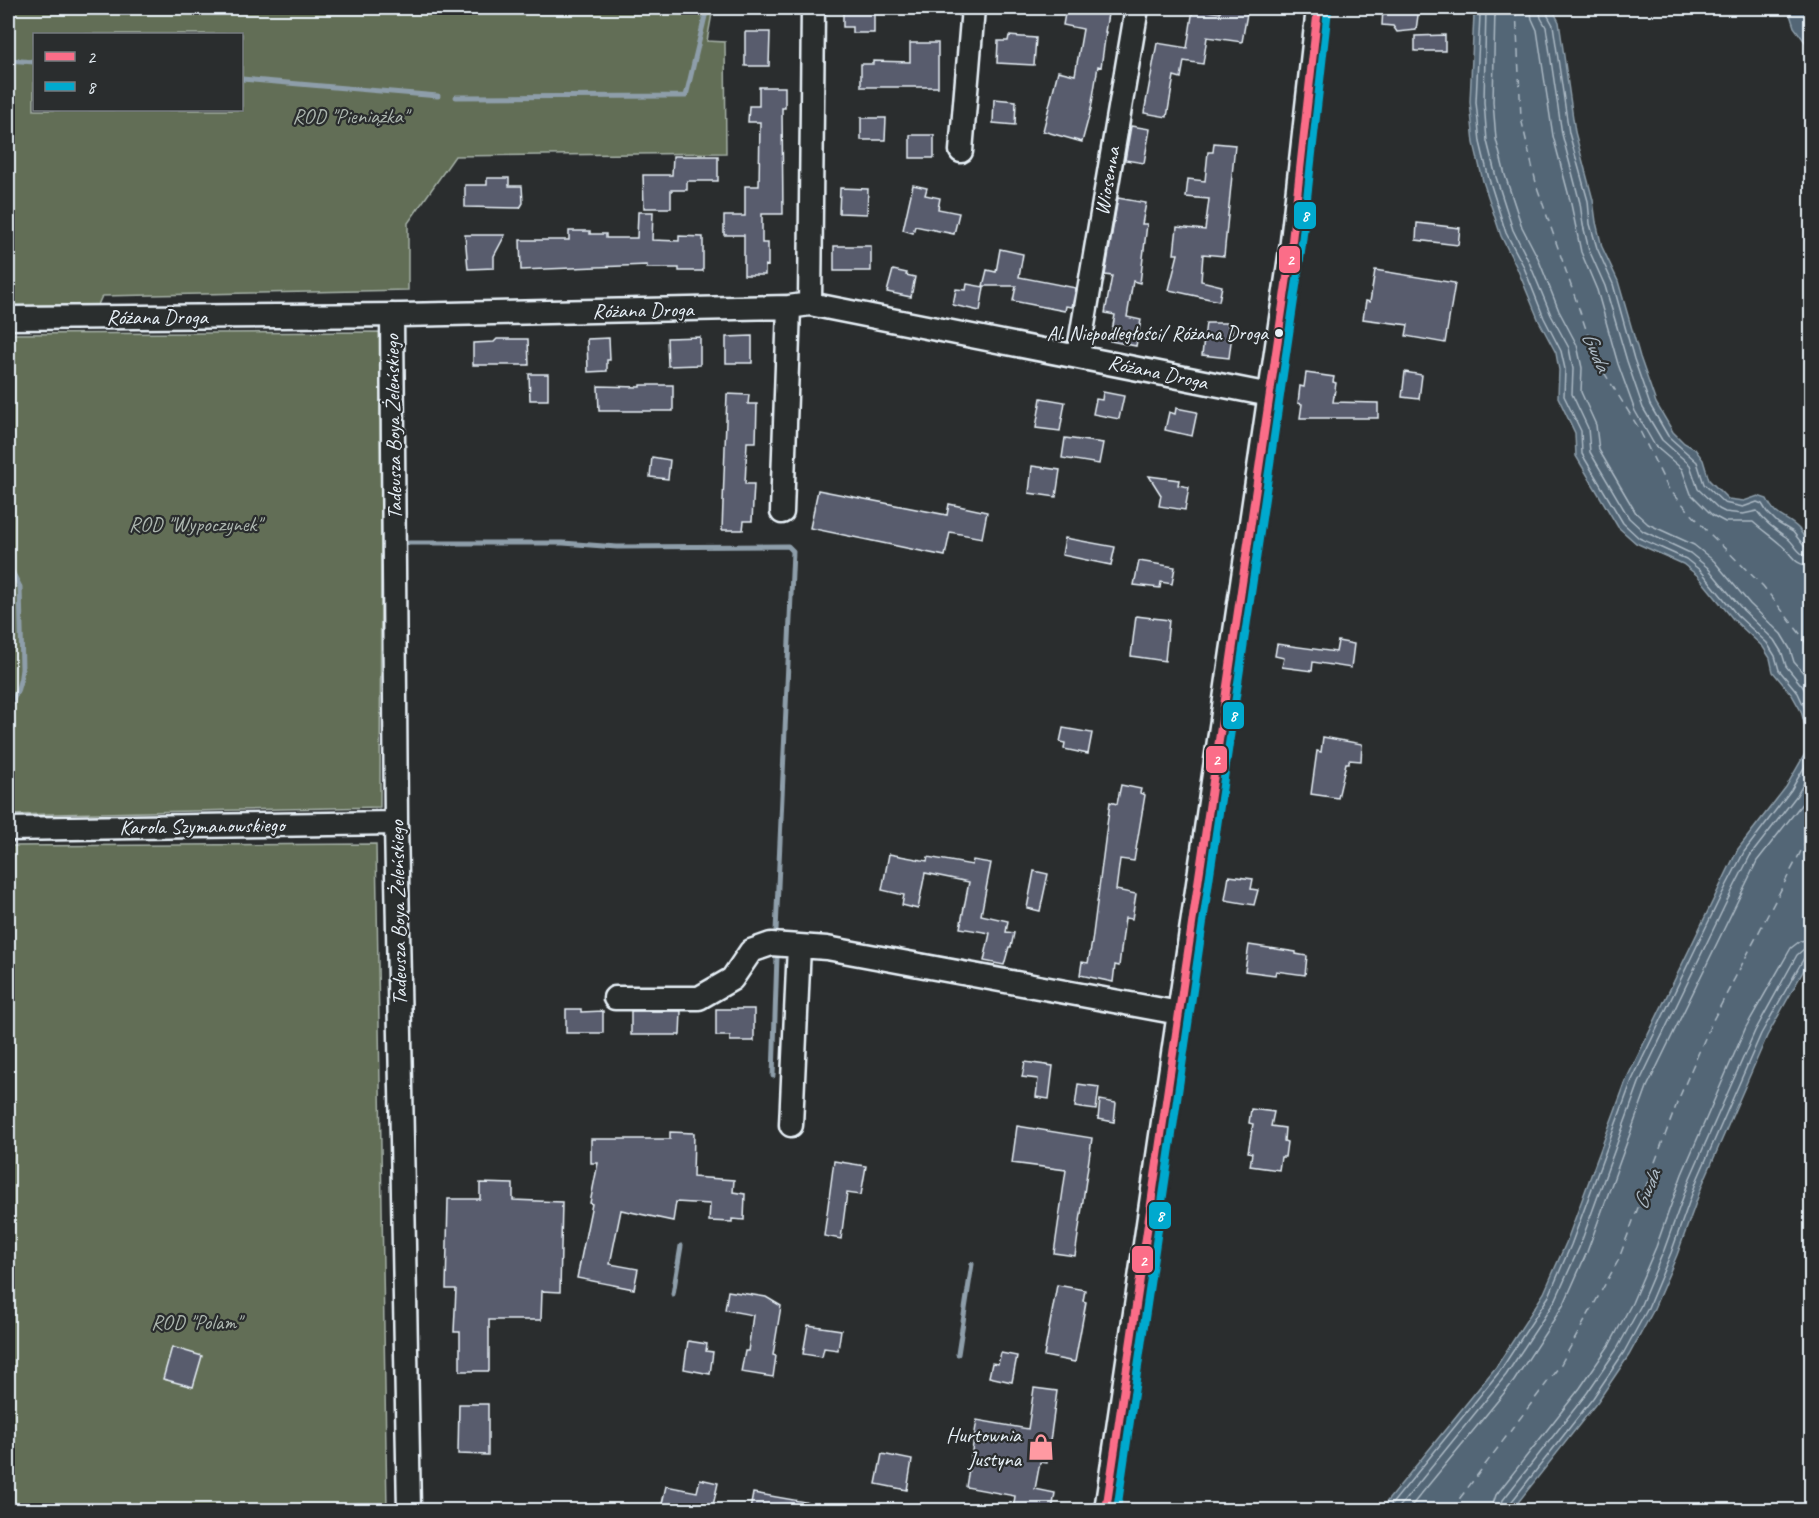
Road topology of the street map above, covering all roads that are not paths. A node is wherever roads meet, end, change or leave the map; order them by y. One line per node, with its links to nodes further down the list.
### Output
1 (813, 8): 6 (street)
2 (974, 8): 5 (street)
3 (1137, 8): 9 (street, Wiosenna)
4 (1318, 8): 10 (street)
5 (961, 152)
6 (800, 305): 7 (street, Różana Droga); 9 (street, Różana Droga); 11 (street)
7 (392, 315): 8 (street, Różana Droga); 12 (street, Tadeusza Boya Żeleńskiego)
8 (8, 318)
9 (1078, 355): 10 (street, Różana Droga)
10 (1270, 394): 16 (street)
11 (782, 512)
12 (396, 823): 13 (street, Karola Szymanowskiego); 18 (street, Tadeusza Boya Żeleńskiego)
13 (8, 829)
14 (799, 946): 15 (street); 16 (street); 17 (street)
15 (615, 998)
16 (1179, 1013): 19 (street)
17 (792, 1125)
18 (409, 1510)
19 (1106, 1510)

